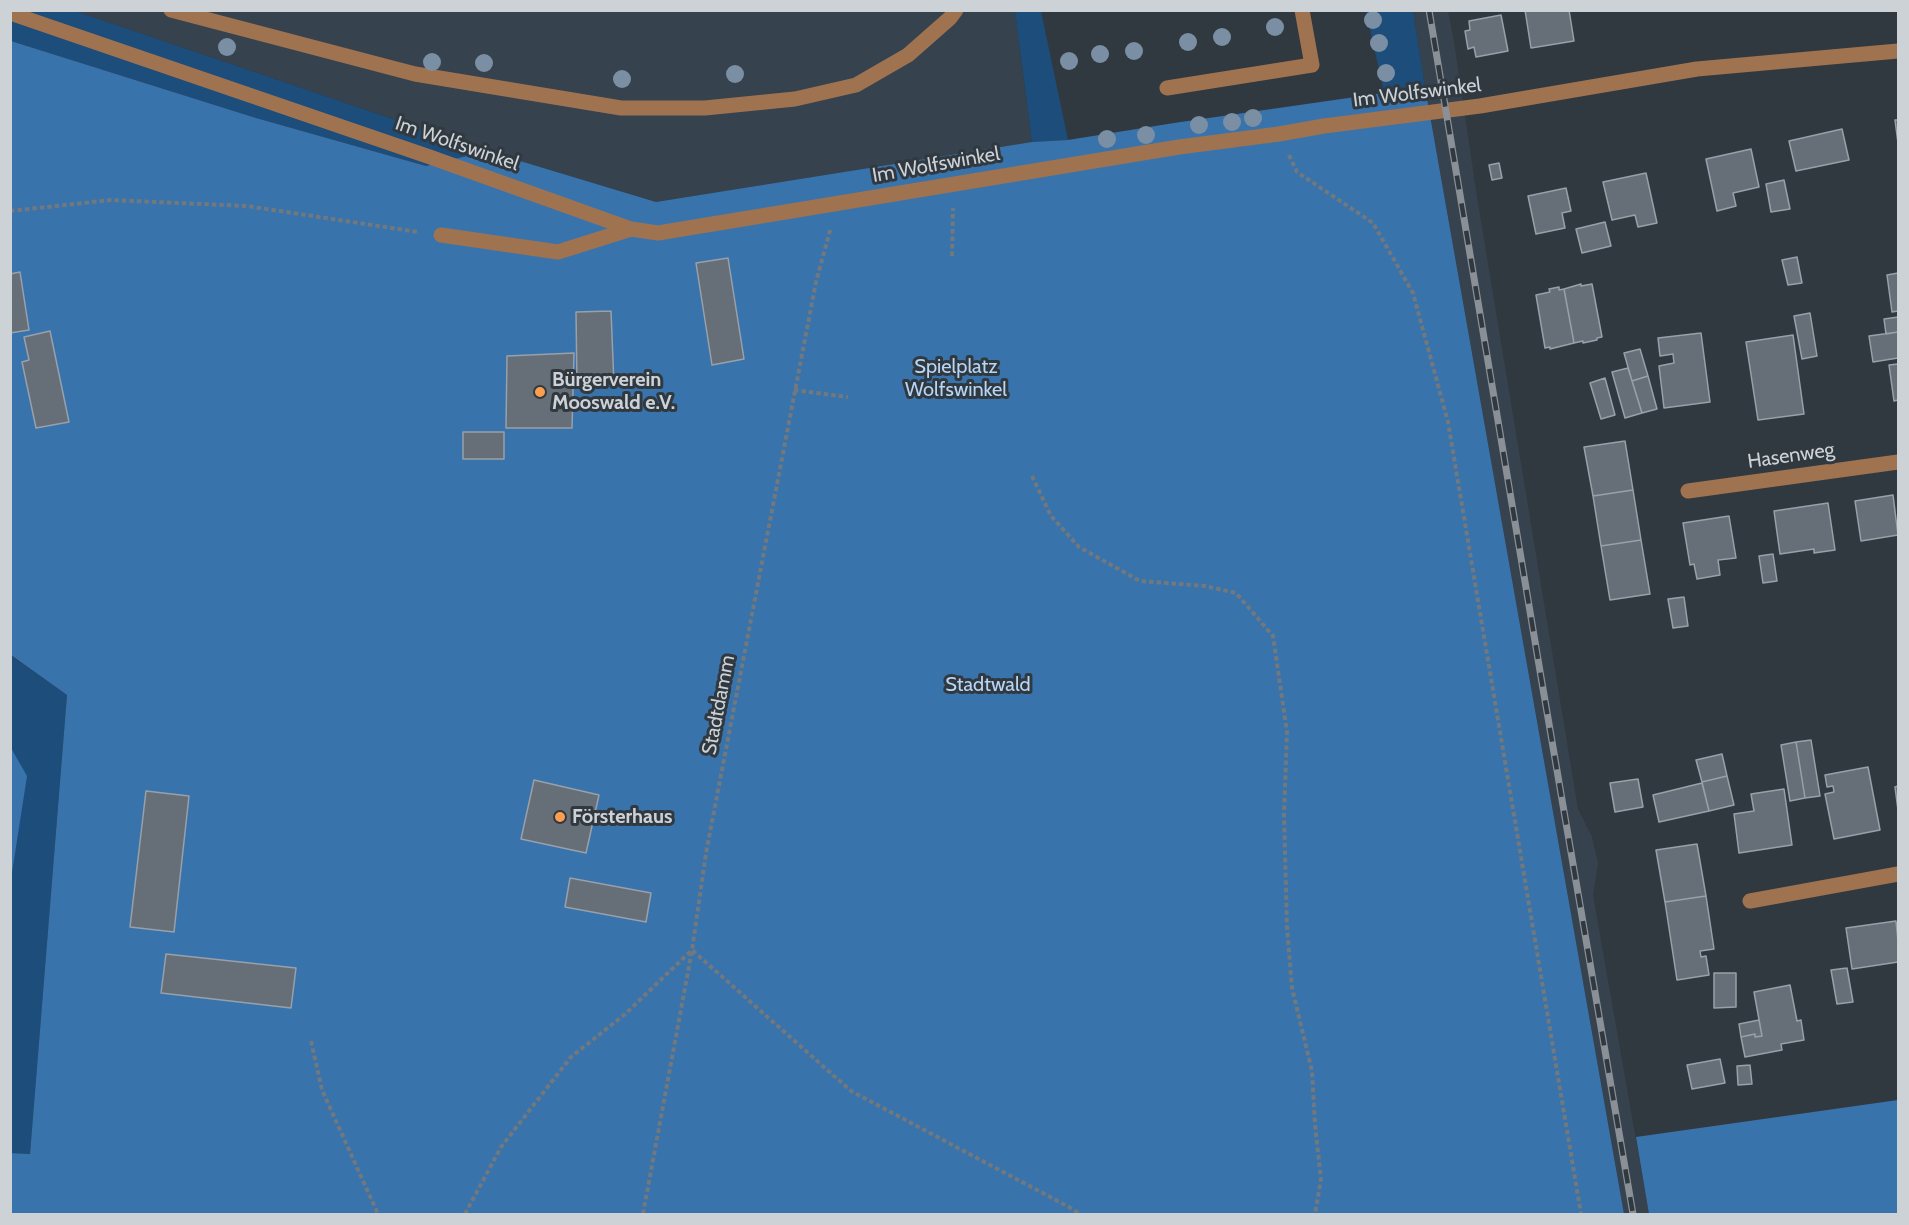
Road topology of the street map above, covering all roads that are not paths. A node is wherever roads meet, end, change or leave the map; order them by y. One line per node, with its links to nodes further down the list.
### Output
1 (171, 10): 2 (street)
2 (956, 10)
3 (1302, 10): 6 (street)
4 (10, 13): 7 (street, Im Wolfswinkel)
5 (1899, 51): 7 (street, Im Wolfswinkel)
6 (1167, 88)
7 (631, 230): 8 (street)
8 (441, 235)
9 (1899, 462): 10 (street, Hasenweg)
10 (1688, 491)
11 (1899, 873): 12 (street)
12 (1750, 901)

